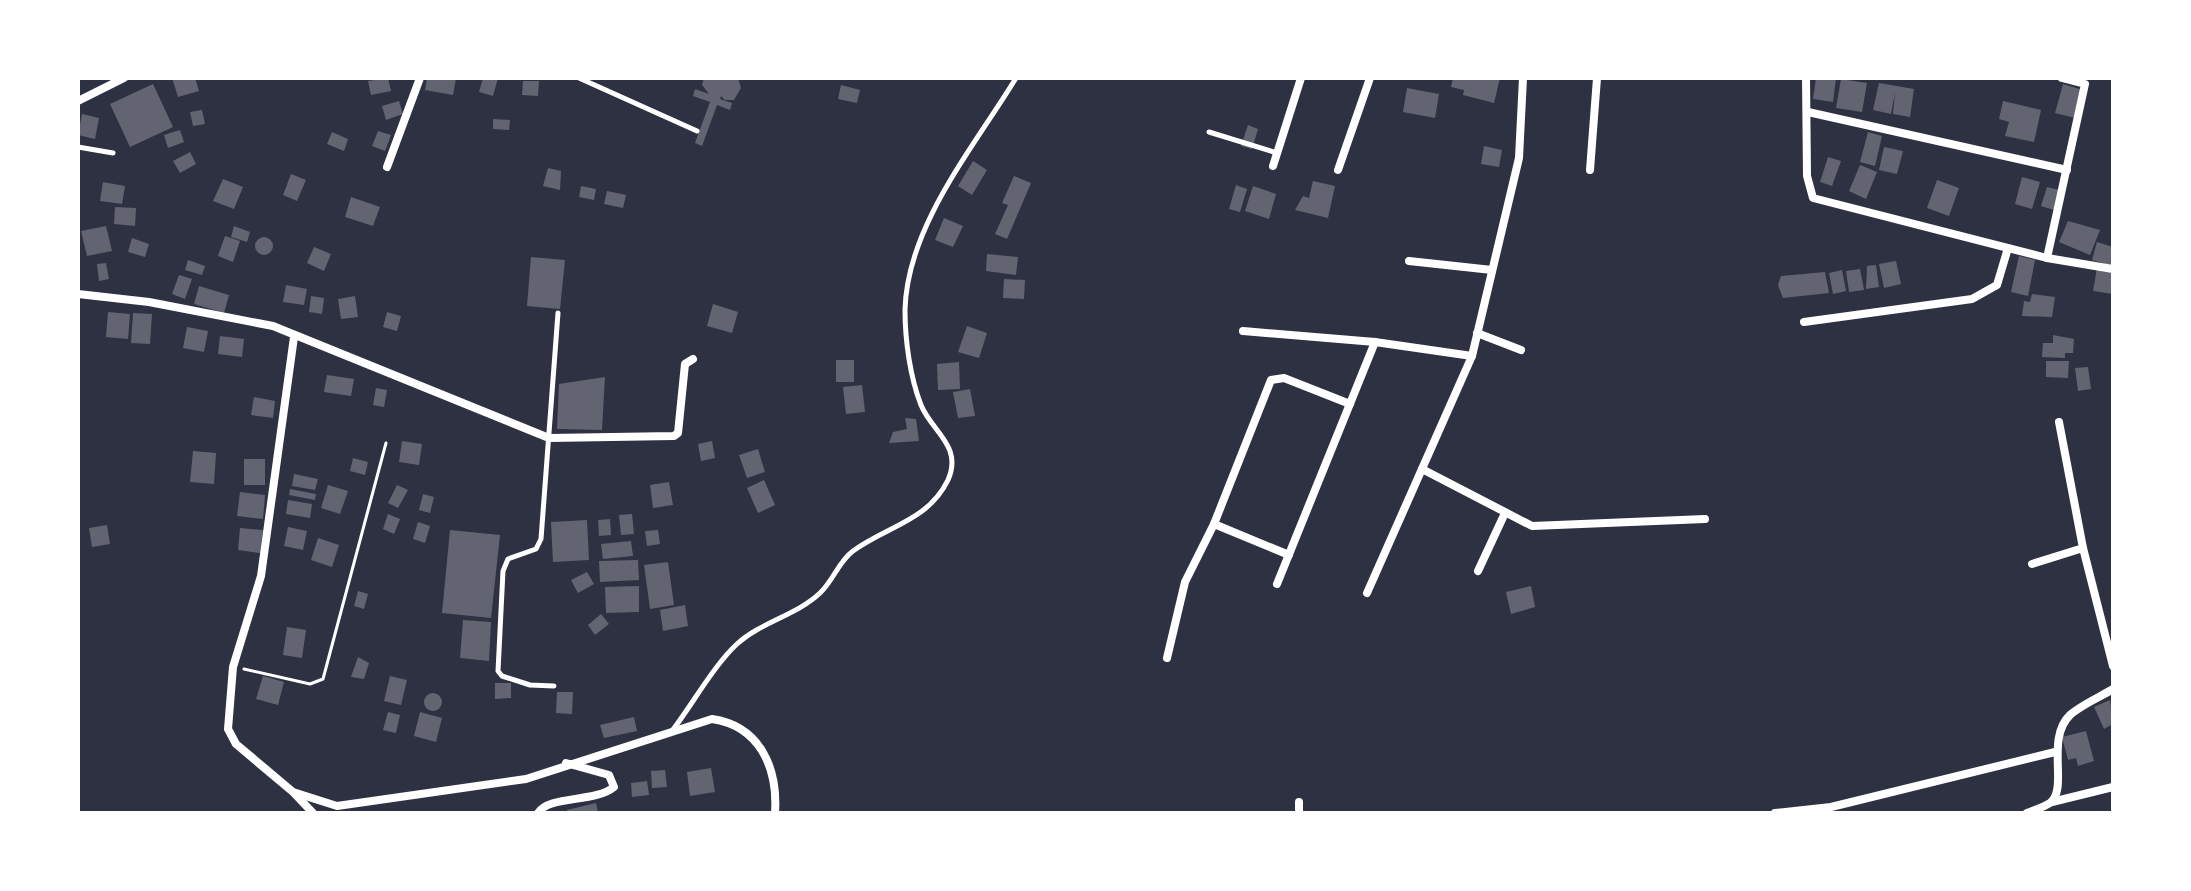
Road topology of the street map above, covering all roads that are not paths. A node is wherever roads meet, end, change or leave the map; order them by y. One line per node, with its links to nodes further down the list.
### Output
1 (124, 78): 12 (street)
2 (420, 78): 20 (street)
3 (579, 78): 14 (lane)
4 (1016, 78): 56 (lane)
5 (1301, 78): 18 (street)
6 (1370, 78): 21 (street)
7 (1523, 78): 28 (street)
8 (1597, 78): 22 (street)
9 (1806, 78): 13 (street)
10 (2062, 78): 11 (street)
11 (2086, 81): 23 (street)
12 (78, 101)
13 (1808, 112): 23 (street); 24 (street)
14 (697, 131)
15 (1209, 132): 18 (lane)
16 (78, 147): 17 (lane)
17 (113, 153)
18 (1277, 153): 19 (street)
19 (1273, 166)
20 (387, 167)
21 (1338, 170)
22 (1590, 170)
23 (2067, 170): 25 (street)
24 (2008, 248): 25 (street); 31 (street)
25 (2047, 258): 27 (street)
26 (1409, 261): 28 (street)
27 (2113, 269)
28 (1492, 270): 33 (street)
29 (78, 294): 34 (street)
30 (558, 313): 41 (lane)
31 (1804, 322)
32 (1243, 331): 35 (street)
33 (1477, 333): 36 (street); 37 (street)
34 (294, 337): 41 (street); 60 (street)
35 (1375, 342): 37 (street); 39 (street)
36 (1521, 350)
37 (1472, 356): 42 (street)
38 (693, 359): 41 (street)
39 (1350, 404): 45 (street); 47 (street)
40 (2059, 422): 46 (street)
41 (549, 438): 54 (lane)
42 (1422, 469): 43 (street); 51 (street)
43 (1505, 513): 44 (street); 49 (street)
44 (1705, 519)
45 (1214, 524): 47 (street); 52 (street)
46 (2083, 548): 48 (street); 53 (street)
47 (1289, 555): 50 (street)
48 (2032, 564)
49 (1478, 571)
50 (1277, 584)
51 (1367, 593)
52 (1167, 658)
53 (2113, 666)
54 (554, 686)
55 (2113, 689): 57 (street)
56 (670, 733): 58 (street); 65 (street)
57 (2055, 752): 62 (street); 67 (street)
58 (565, 763): 60 (street); 64 (street)
59 (2113, 787): 62 (street)
60 (293, 792): 63 (street)
61 (1299, 802): 66 (street)
62 (2052, 802): 68 (street)
63 (313, 813)
64 (538, 813)
65 (775, 813)
66 (1299, 813)
67 (1775, 813)
68 (2027, 813)

